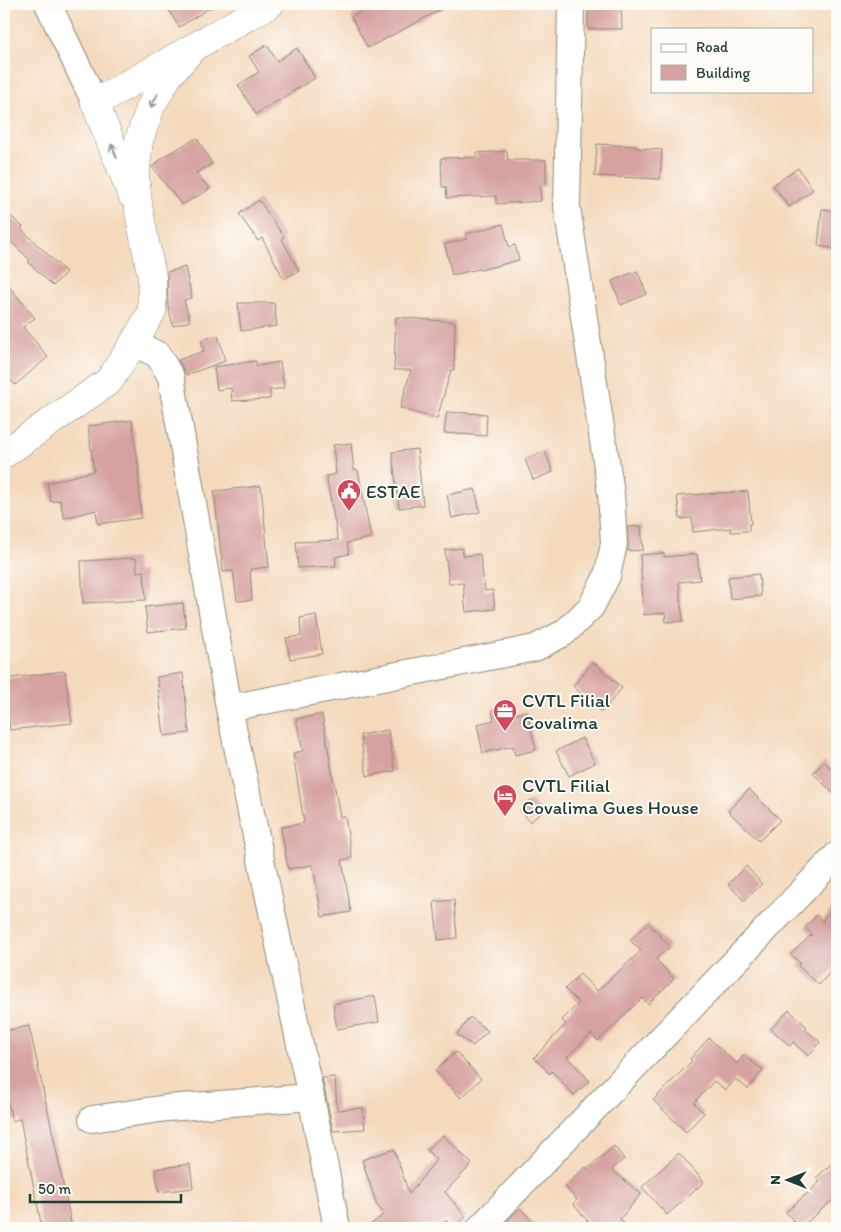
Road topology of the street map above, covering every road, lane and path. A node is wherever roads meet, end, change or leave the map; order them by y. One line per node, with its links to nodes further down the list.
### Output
1 (48, 4): 7 (street)
2 (239, 4): 5 (street)
3 (270, 4): 5 (main road)
4 (571, 4): 11 (street)
5 (228, 28): 6 (main road)
6 (193, 48): 7 (main road); 8 (main road, one-way to 8)
7 (95, 103): 8 (main road, one-way to 7)
8 (139, 212): 9 (main road)
9 (134, 343): 10 (main road); 11 (street)
10 (4, 454)
11 (229, 708): 13 (street)
12 (837, 855): 16 (street)
13 (311, 1097): 14 (street); 15 (street)
14 (92, 1119)
15 (337, 1228)
16 (480, 1228)

